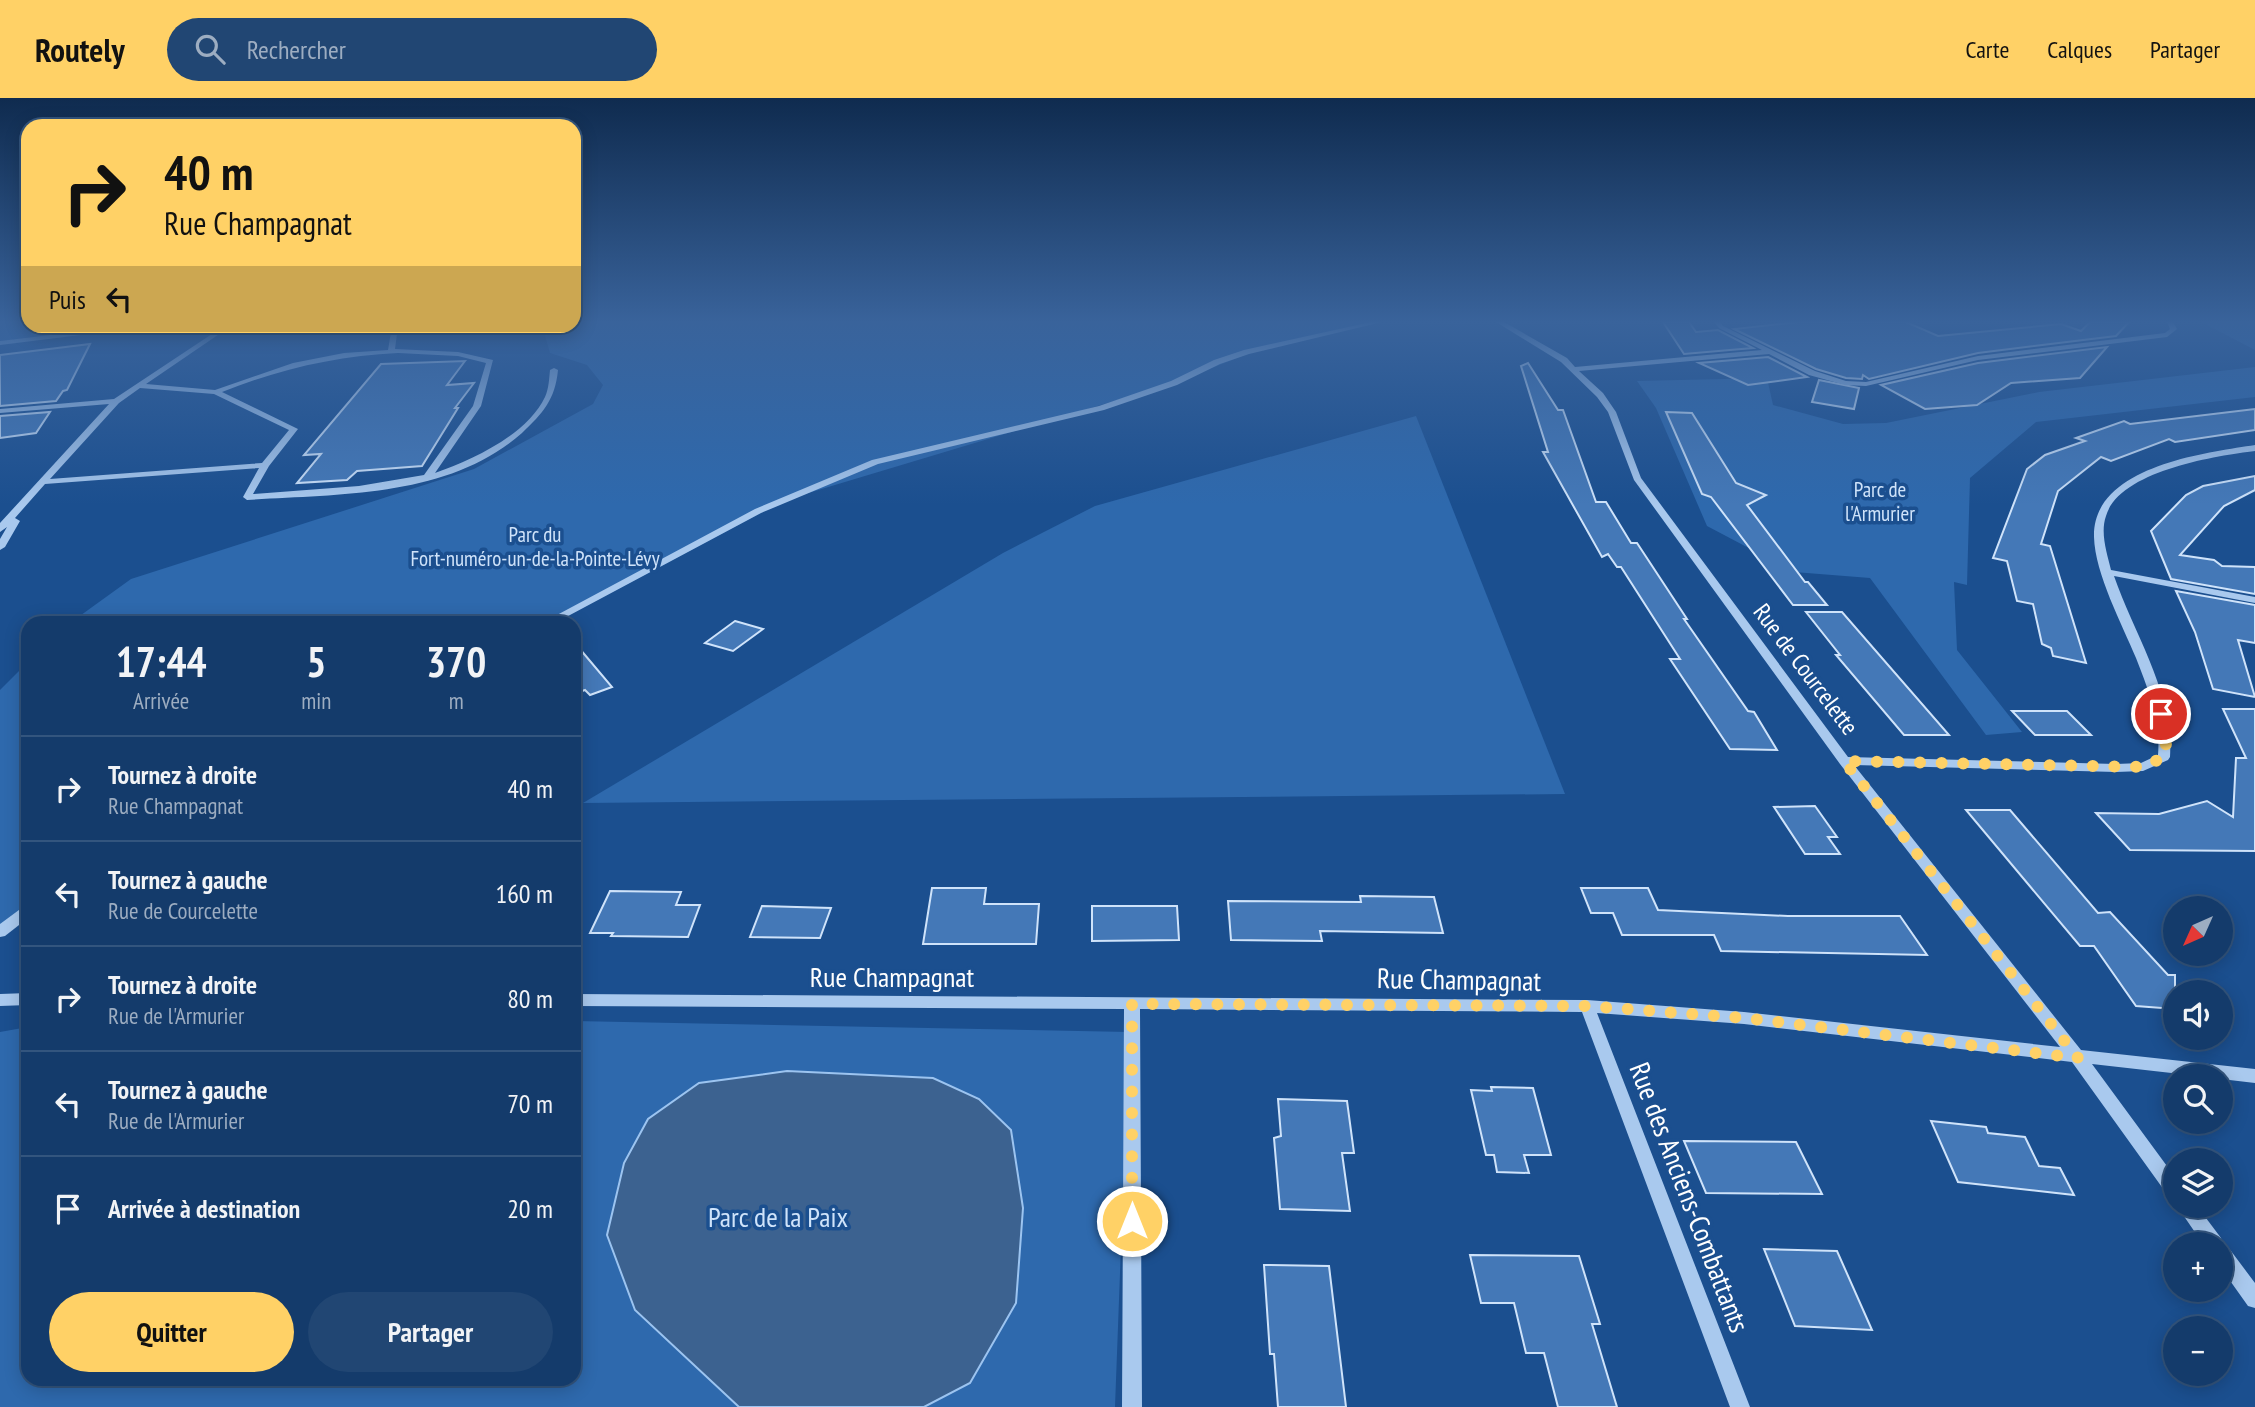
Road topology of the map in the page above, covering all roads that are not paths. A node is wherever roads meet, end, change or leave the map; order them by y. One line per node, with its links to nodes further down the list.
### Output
1 (141, 383): 9 (street)
2 (237, 383): 10 (street)
3 (483, 383): 15 (street)
4 (553, 383): 15 (street)
5 (1173, 383): 22 (street)
6 (1588, 383): 23 (street, Rue de Courcelette)
7 (1847, 383): 8 (street)
8 (1870, 383)
9 (137, 386): 10 (street); 11 (street)
10 (216, 392): 14 (street)
11 (117, 401): 12 (street); 16 (street)
12 (0, 411)
13 (2255, 448): 20 (street)
14 (265, 465): 15 (street); 16 (street)
15 (428, 476)
16 (43, 482): 17 (street)
17 (22, 508): 18 (street); 19 (street)
18 (0, 529)
19 (0, 547)
20 (2108, 572): 21 (street); 23 (street)
21 (2255, 600)
22 (560, 616)
23 (1844, 761): 31 (street, Rue de Courcelette)
24 (21, 916): 25 (street)
25 (0, 932)
26 (21, 999): 27 (street)
27 (0, 1000)
28 (581, 1000): 29 (street, Rue Champagnat)
29 (1132, 1004): 30 (street, Rue Champagnat); 36 (street)
30 (1587, 1006): 31 (street, Rue Champagnat); 37 (street, Rue des Anciens-Combattants)
31 (2078, 1058): 32 (street, Rue Champagnat); 33 (street, Rue de Courcelette)
32 (2255, 1076)
33 (2163, 1175)
34 (2233, 1269): 35 (street)
35 (2255, 1299)
36 (1132, 1407)
37 (1740, 1407)

